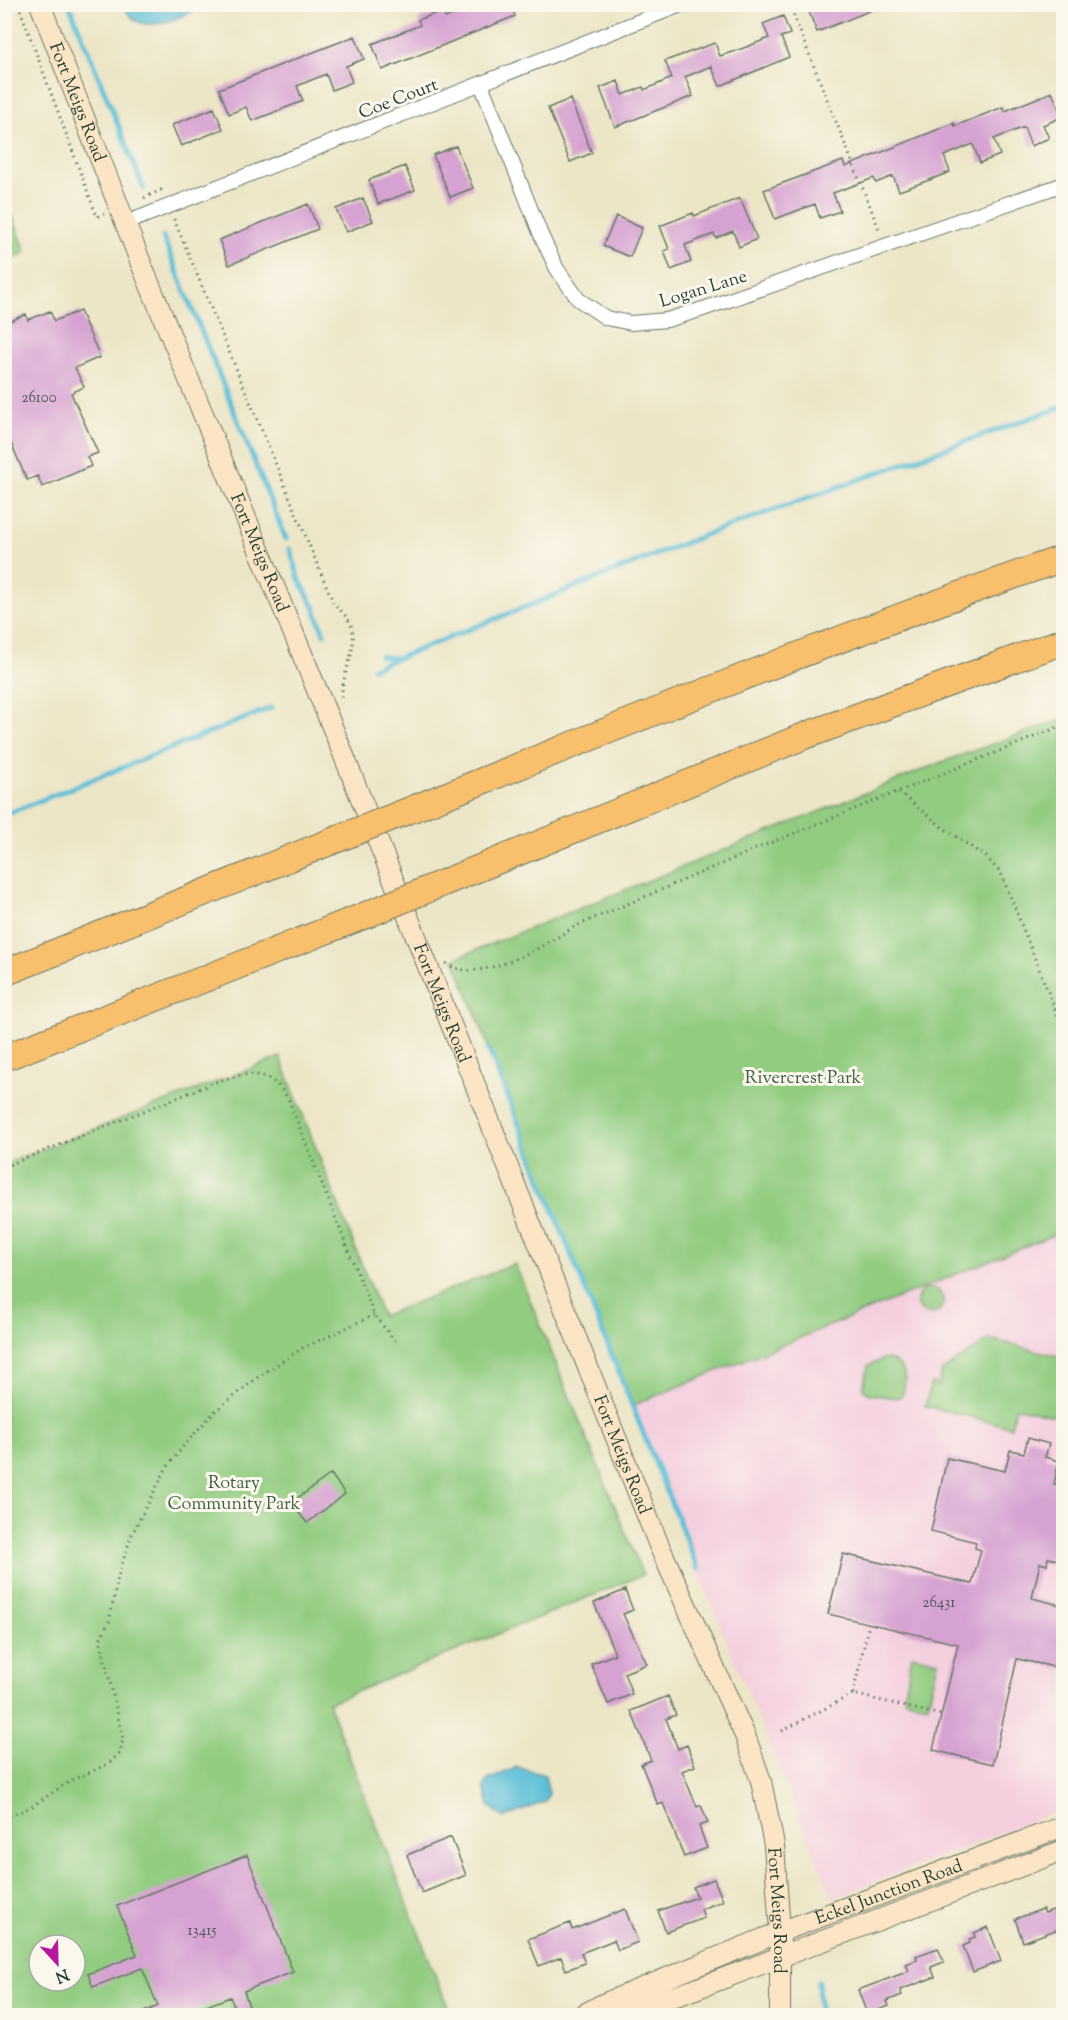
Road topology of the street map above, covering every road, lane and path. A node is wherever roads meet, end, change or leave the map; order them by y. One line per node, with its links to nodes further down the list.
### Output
1 (18, 4): 9 (path)
2 (40, 4): 11 (street, Fort Meigs Road)
3 (683, 4): 5 (street, Coe Court)
4 (789, 4): 12 (path)
5 (481, 84): 6 (street, Logan Lane); 11 (street, Coe Court)
6 (1064, 184)
7 (161, 190): 8 (path)
8 (139, 200)
9 (105, 214)
10 (173, 219): 15 (path)
11 (126, 223): 32 (street, Fort Meigs Road)
12 (879, 229)
13 (1064, 558): 19 (highway, bridge)
14 (1064, 641): 21 (highway, bridge)
15 (342, 707)
16 (1064, 725): 17 (path)
17 (899, 792): 18 (path); 20 (path)
18 (444, 962)
19 (4, 973)
20 (1064, 1032)
21 (4, 1058)
22 (4, 1167): 23 (path)
23 (374, 1315): 24 (path); 29 (path)
24 (395, 1341)
25 (869, 1624): 26 (path)
26 (853, 1694): 27 (path); 28 (path)
27 (941, 1715)
28 (782, 1731)
29 (4, 1818)
30 (1064, 1826): 32 (street, Eckel Junction Road)
31 (1064, 1850): 33 (street, Eckel Junction Road)
32 (780, 1932): 33 (street, Fort Meigs Road); 34 (street, Eckel Junction Road)
33 (780, 1958): 35 (street, Eckel Junction Road); 36 (street, Fort Meigs Road)
34 (581, 2016)
35 (612, 2016)
36 (780, 2016)

